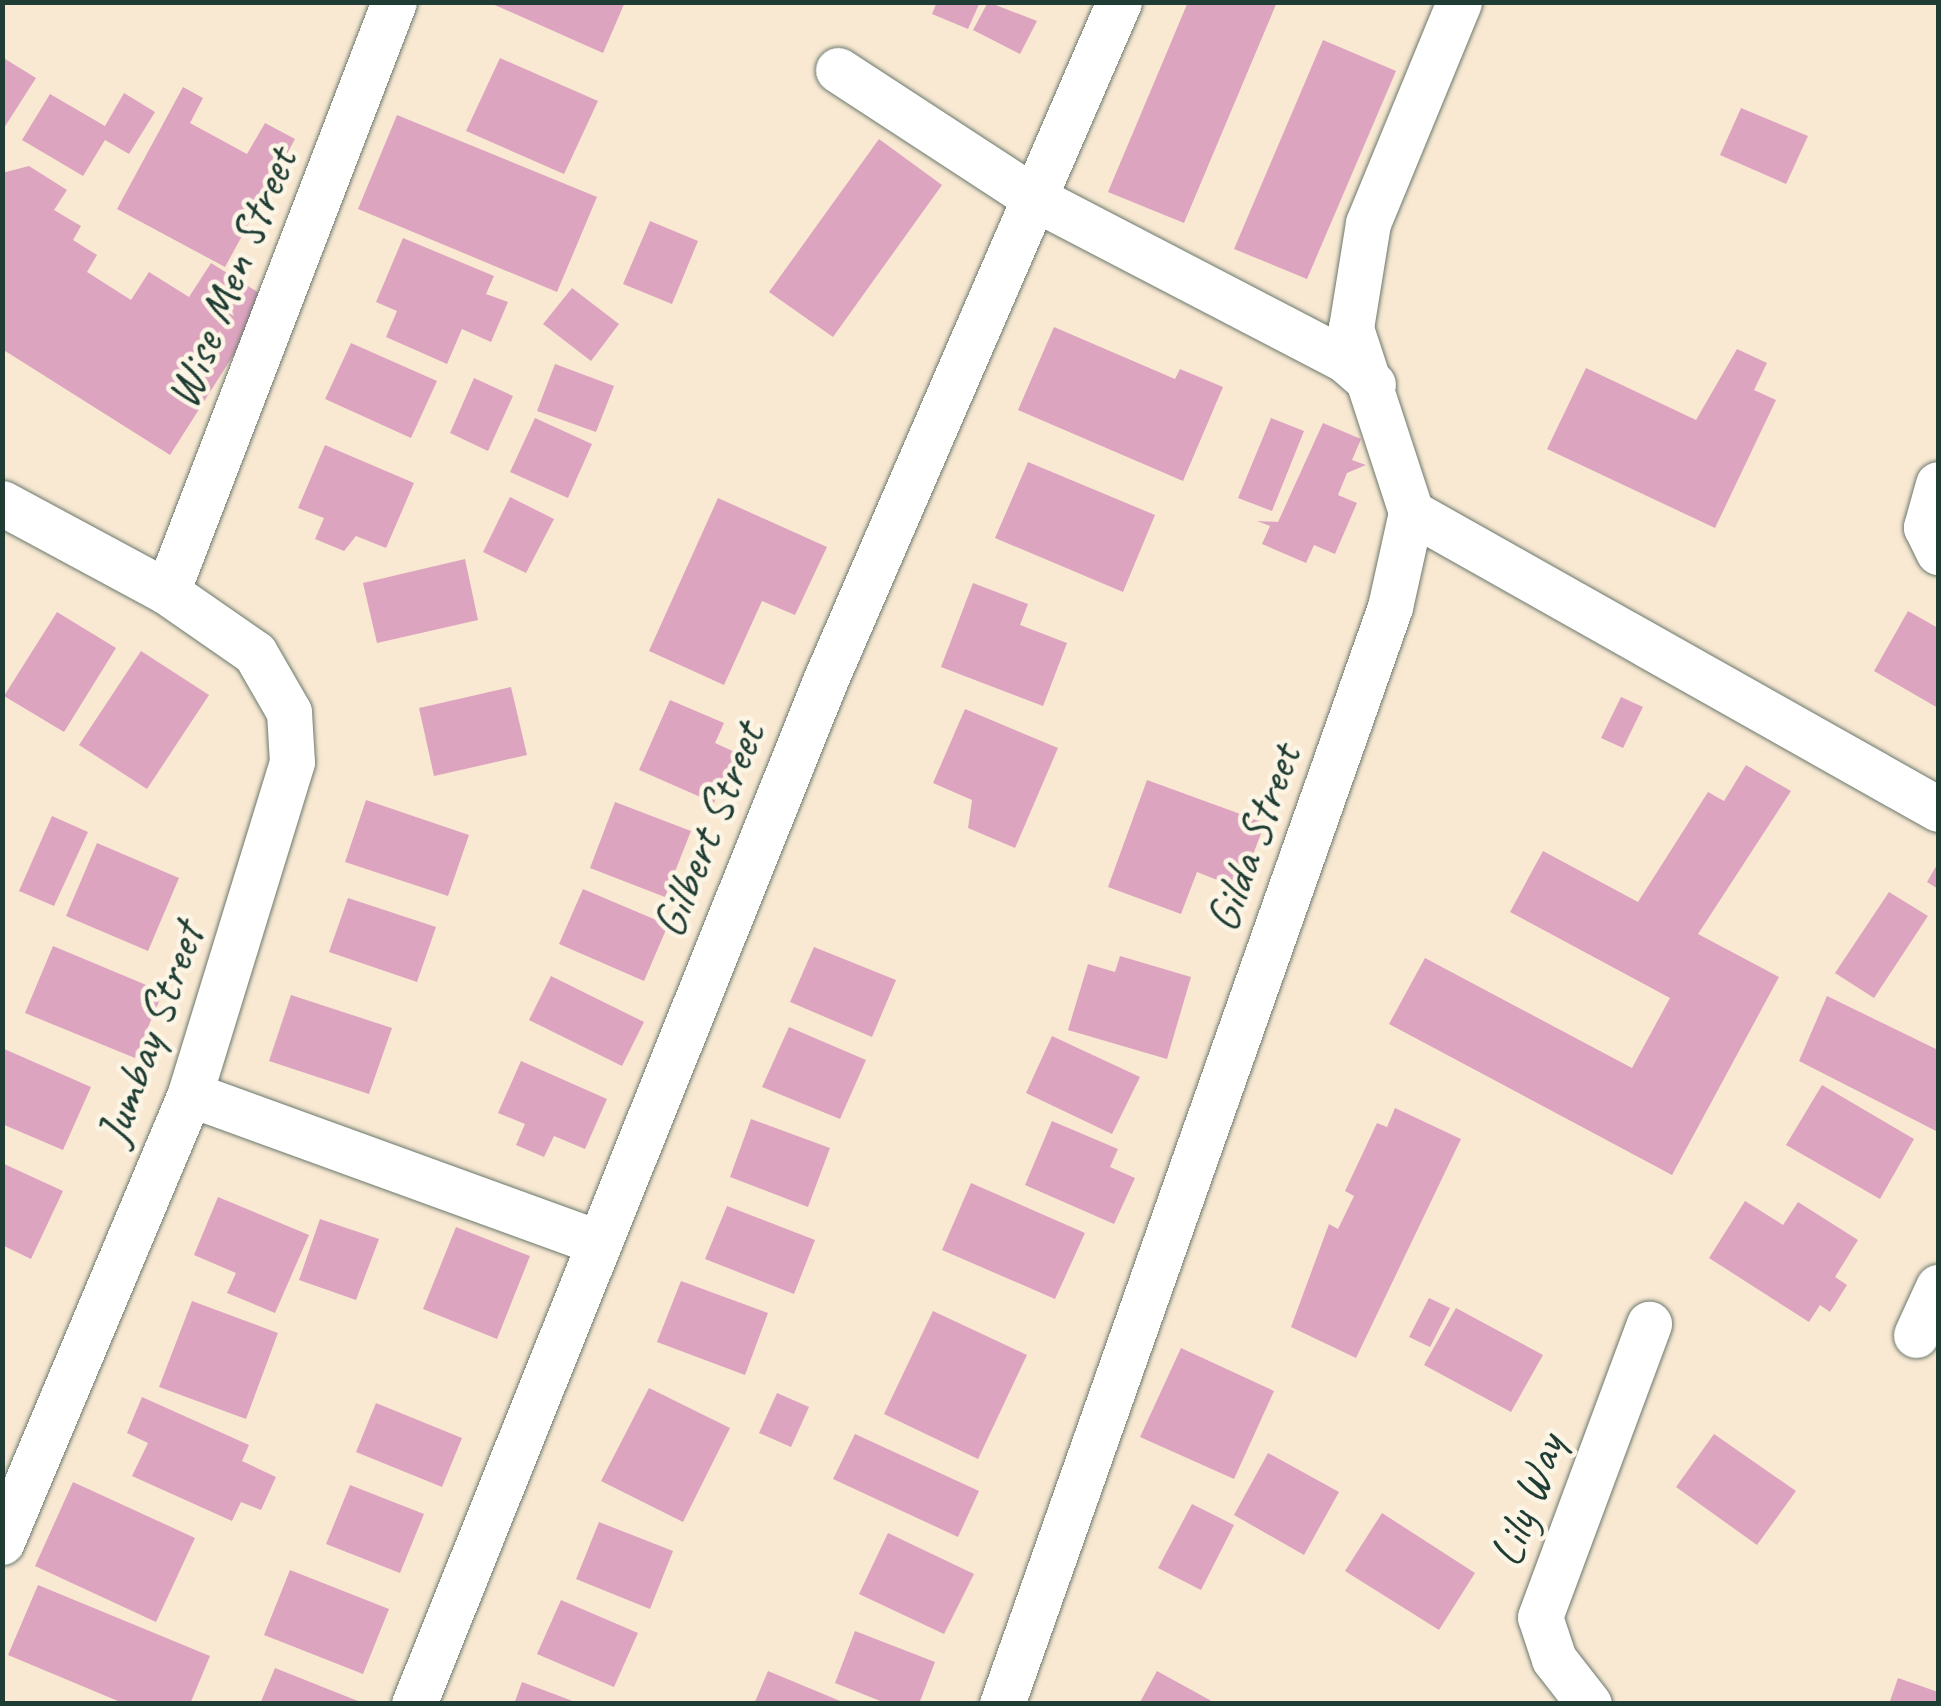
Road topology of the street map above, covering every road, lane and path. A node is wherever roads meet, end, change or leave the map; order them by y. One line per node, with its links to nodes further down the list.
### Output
1 (394, 2): 11 (street, Wise Men Street)
2 (1119, 2): 5 (street, Gilbert Street)
3 (1458, 2): 6 (street, Gilda Street)
4 (838, 70): 5 (street)
5 (1034, 198): 6 (street); 14 (street, Gilbert Street)
6 (1375, 386): 9 (street, Gilda Street)
7 (1938, 484): 10 (street)
8 (2, 503): 11 (street, Jumbay Street)
9 (1411, 512): 12 (street); 20 (street, Gilda Street)
10 (1938, 552)
11 (167, 592): 13 (street, Jumbay Street)
12 (1938, 809)
13 (190, 1094): 14 (street); 18 (street, Jumbay Street)
14 (599, 1243): 19 (street, Gilbert Street)
15 (1938, 1287): 17 (street)
16 (1649, 1324): 21 (street, Lily Way)
17 (1916, 1335)
18 (2, 1542)
19 (414, 1704)
20 (1002, 1704)
21 (1589, 1704)

